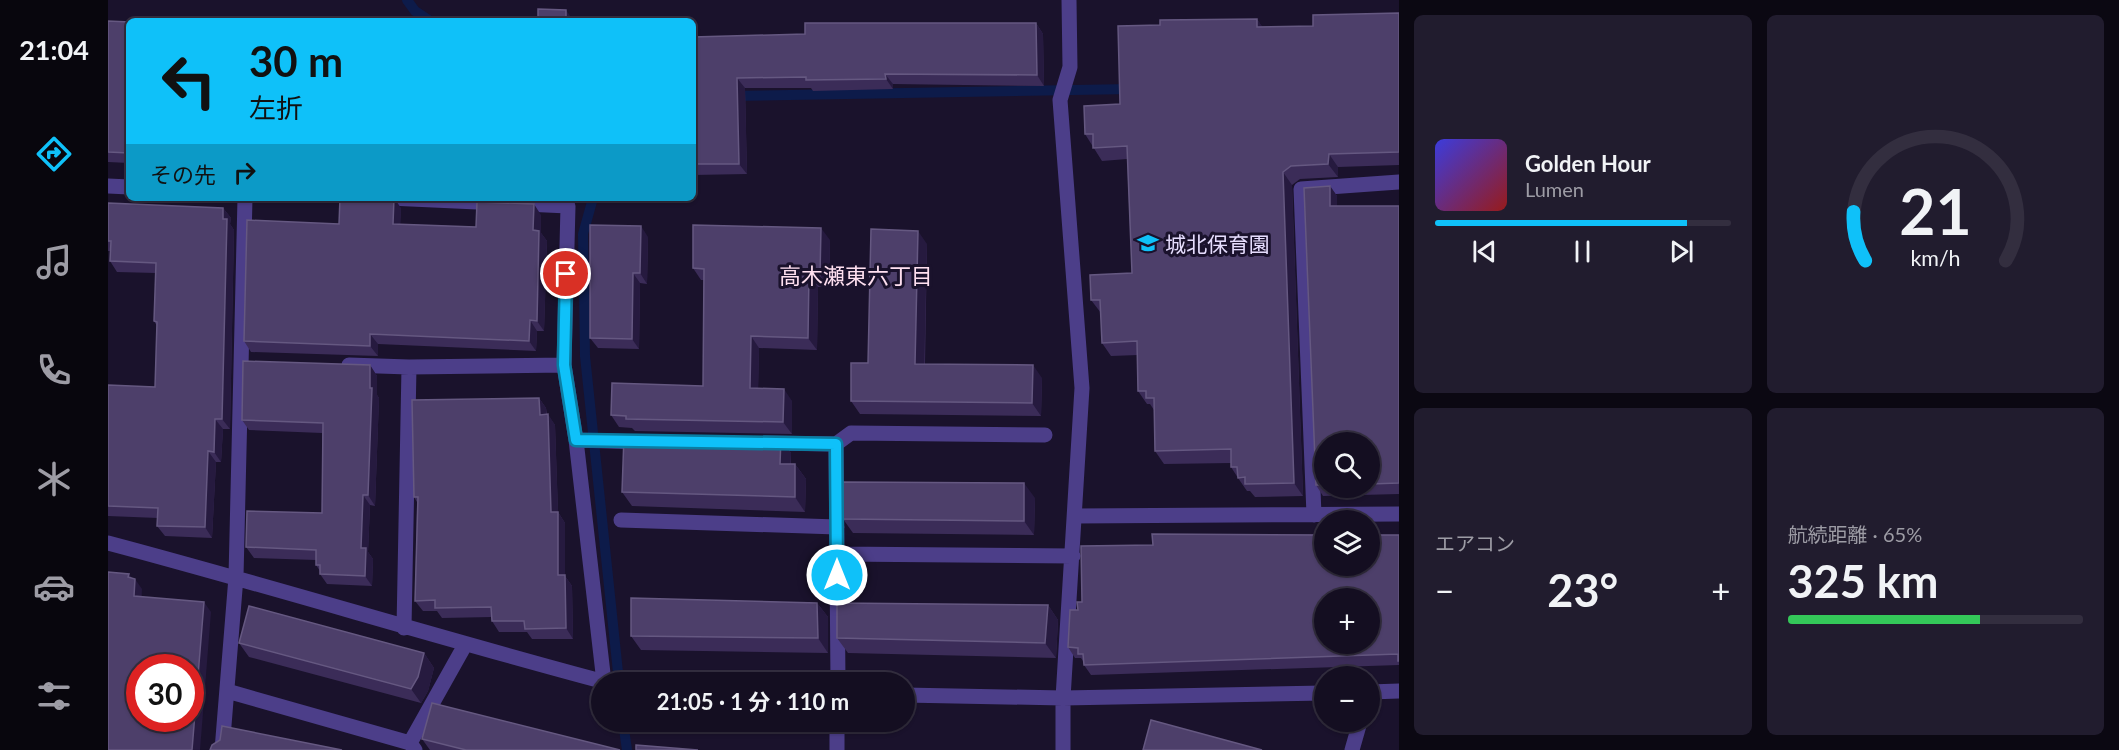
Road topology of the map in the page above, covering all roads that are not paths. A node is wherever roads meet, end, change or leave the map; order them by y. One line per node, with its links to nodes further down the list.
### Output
1 (1069, 0): 18 (street)
2 (1399, 182): 17 (street)
3 (108, 186): 4 (street)
4 (126, 187)
5 (245, 201): 24 (street)
6 (456, 201): 8 (street)
7 (338, 365): 9 (street)
8 (564, 365): 9 (street); 11 (street)
9 (409, 367): 25 (street)
10 (1045, 435): 14 (street)
11 (576, 440): 12 (street); 27 (street)
12 (662, 442)
13 (755, 443): 14 (street)
14 (836, 444): 20 (street)
15 (1380, 514): 16 (street)
16 (1399, 514)
17 (1314, 515): 18 (street)
18 (1075, 516): 23 (street)
19 (621, 520): 20 (street)
20 (837, 527): 22 (street)
21 (108, 543): 24 (street)
22 (837, 554): 23 (street); 28 (street)
23 (1073, 556): 35 (street)
24 (236, 577): 25 (street); 30 (street)
25 (404, 628): 26 (street)
26 (465, 645): 29 (street); 38 (street)
27 (603, 672)
28 (838, 672)
29 (591, 679)
30 (227, 691): 38 (street); 39 (street)
31 (1399, 691): 32 (street)
32 (1380, 692)
33 (1314, 693): 35 (street)
34 (915, 696): 35 (street)
35 (1063, 698): 41 (street)
36 (837, 732): 40 (street)
37 (1357, 732): 42 (street)
38 (412, 746)
39 (222, 750)
40 (837, 750)
41 (1063, 750)
42 (1352, 750)

